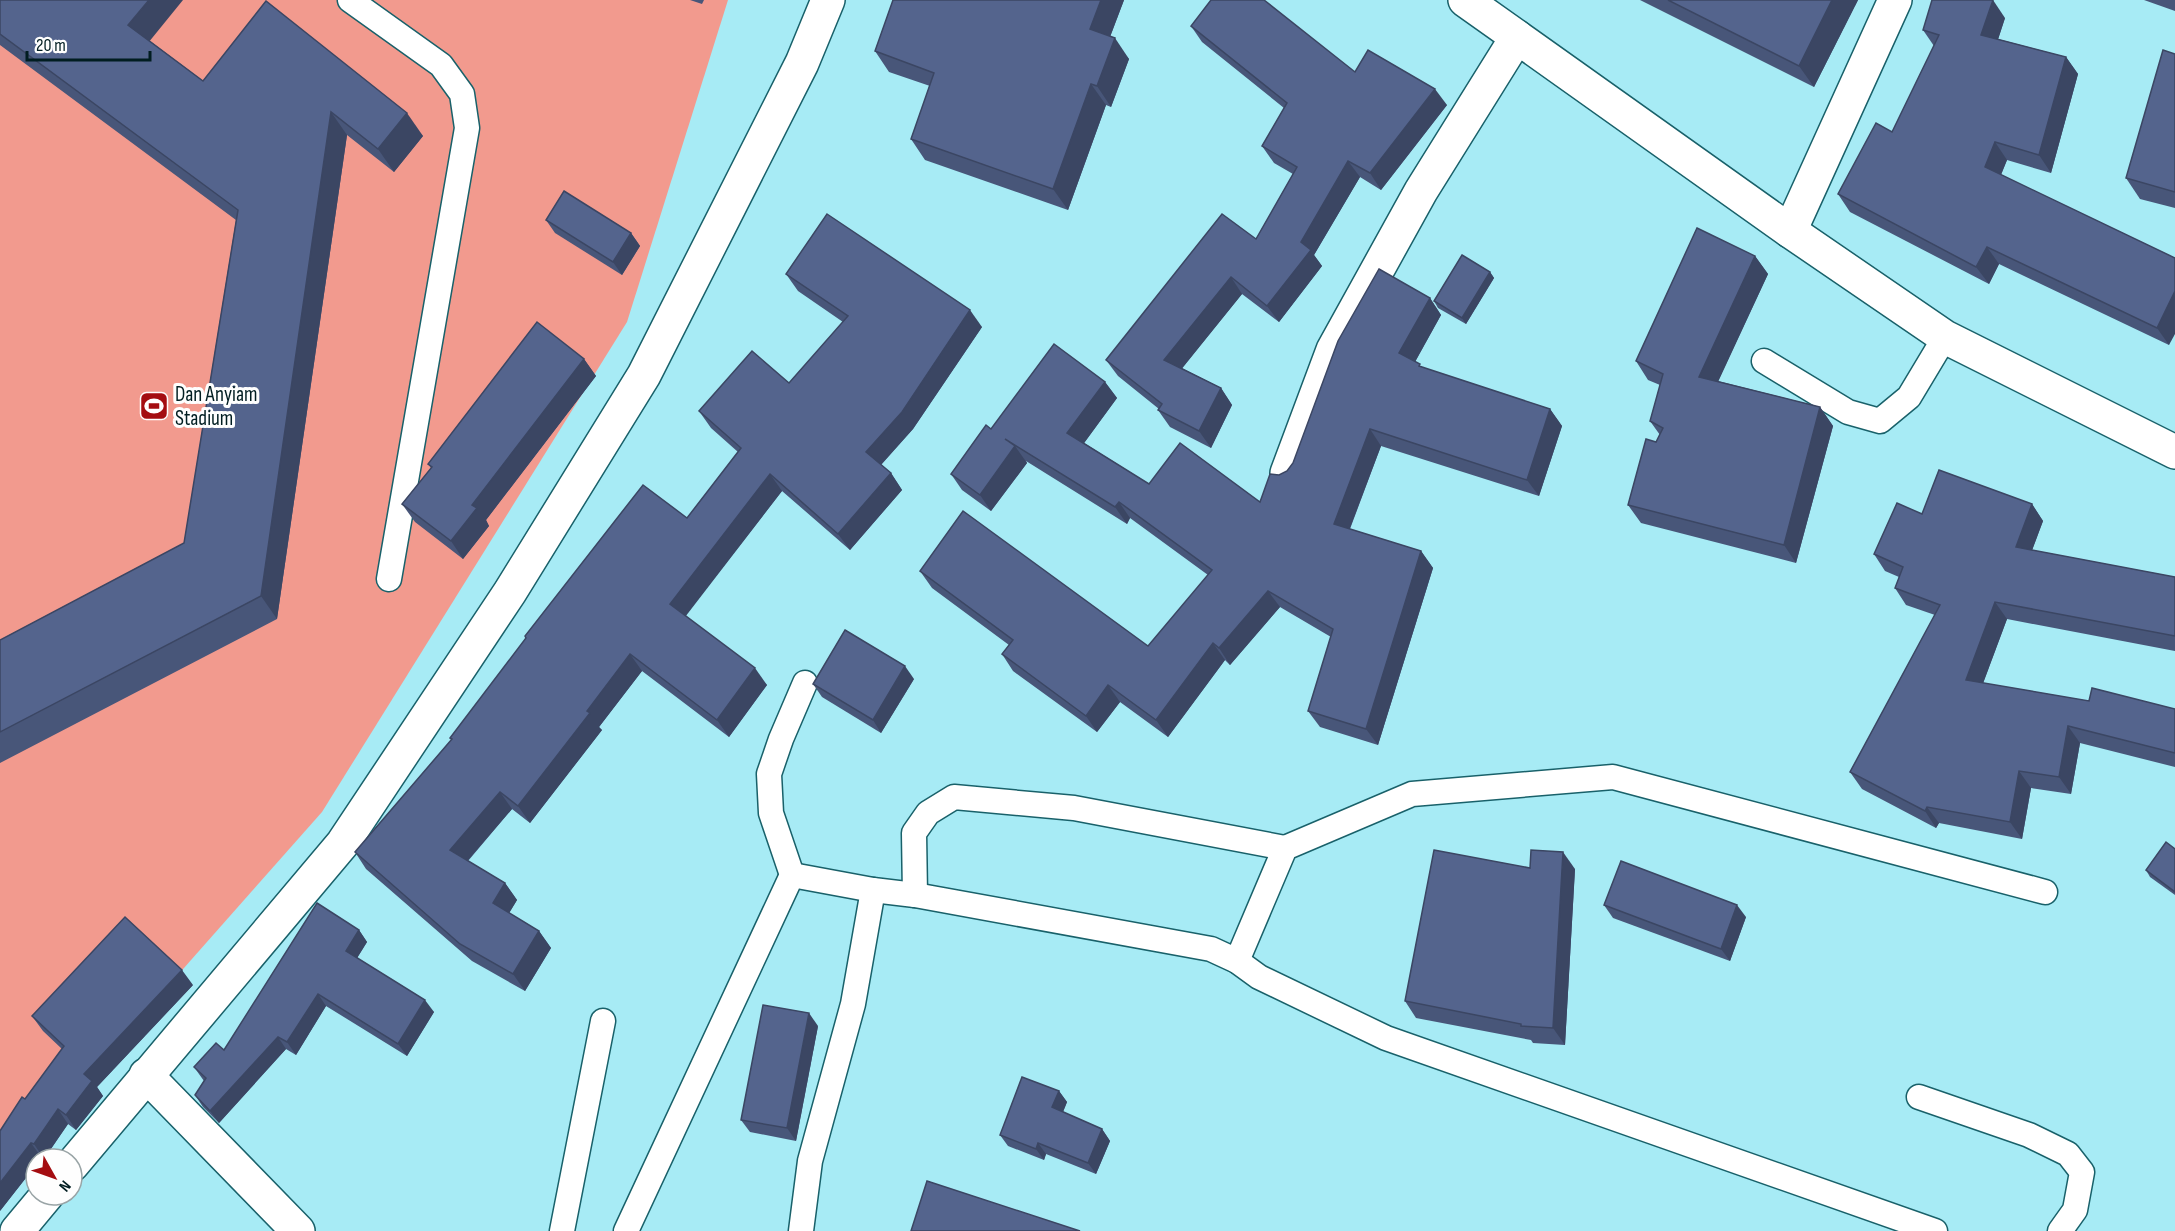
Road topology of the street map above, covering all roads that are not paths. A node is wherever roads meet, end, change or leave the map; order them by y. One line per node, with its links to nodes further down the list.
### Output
1 (350, 0): 11 (lane)
2 (828, 0): 20 (street)
3 (1465, 0): 5 (street)
4 (1895, 0): 6 (street)
5 (1517, 37): 6 (street); 10 (street)
6 (1790, 231): 7 (street)
7 (1945, 337): 8 (lane); 9 (street)
8 (1764, 361)
9 (2175, 452)
10 (1287, 473)
11 (389, 579)
12 (805, 683): 14 (lane)
13 (1285, 848): 16 (lane); 17 (lane); 18 (lane)
14 (792, 875): 15 (lane); 27 (lane)
15 (873, 890): 17 (lane); 28 (lane)
16 (2044, 892)
17 (915, 895): 18 (lane)
18 (1237, 961): 29 (lane)
19 (603, 1021): 26 (lane)
20 (146, 1076): 22 (street); 25 (street)
21 (1919, 1097): 30 (lane)
22 (84, 1151)
23 (37, 1207): 24 (street)
24 (17, 1231)
25 (298, 1231)
26 (562, 1231)
27 (626, 1231)
28 (801, 1231)
29 (1935, 1231)
30 (2060, 1231)

